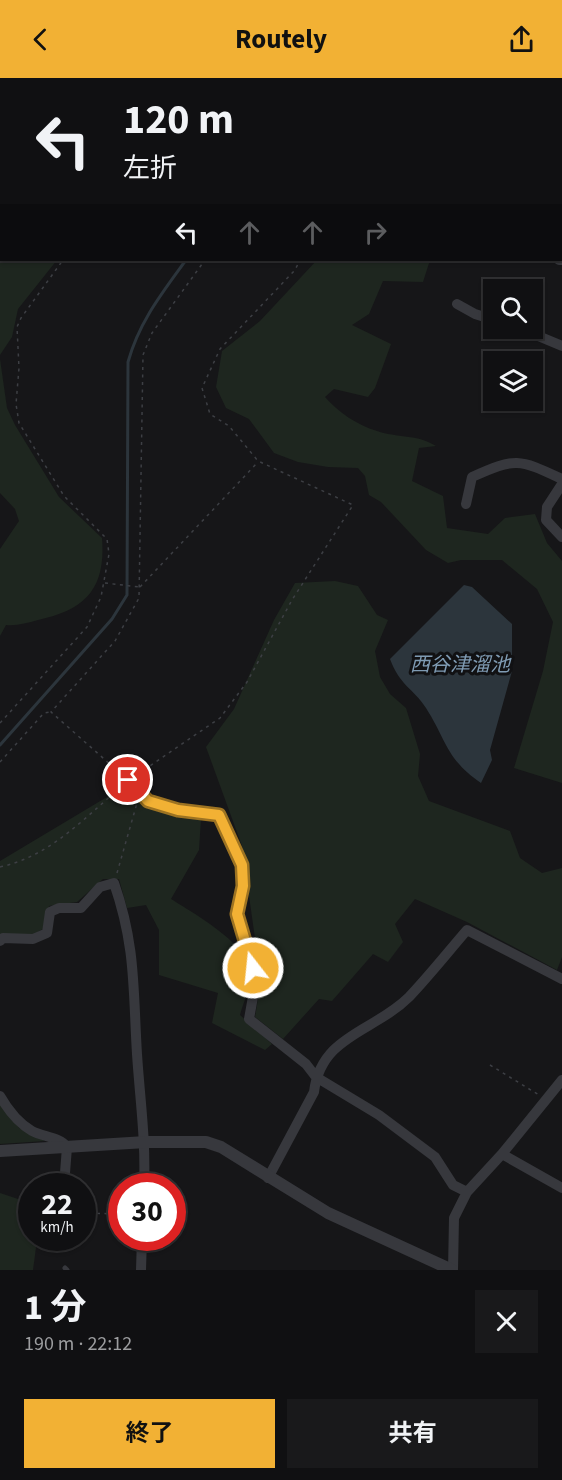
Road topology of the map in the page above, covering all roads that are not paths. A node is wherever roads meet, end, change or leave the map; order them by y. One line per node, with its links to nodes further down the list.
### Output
1 (457, 304): 2 (street)
2 (483, 315)
3 (543, 338): 4 (street)
4 (562, 346)
5 (562, 478): 7 (street)
6 (562, 484): 8 (street)
7 (466, 504)
8 (562, 537)
9 (128, 780): 12 (street)
10 (0, 941): 15 (street)
11 (562, 979): 12 (street)
12 (316, 1077): 21 (street); 23 (street)
13 (561, 1082): 18 (street)
14 (0, 1096): 16 (street)
15 (146, 1142): 16 (street); 20 (street); 21 (street)
16 (67, 1147): 17 (street); 19 (street)
17 (0, 1151)
18 (502, 1154): 22 (street); 23 (street)
19 (65, 1173)
20 (145, 1173)
21 (268, 1178): 26 (street)
22 (562, 1188)
23 (467, 1192): 26 (street)
24 (142, 1251): 25 (street)
25 (141, 1270)
26 (453, 1270)

